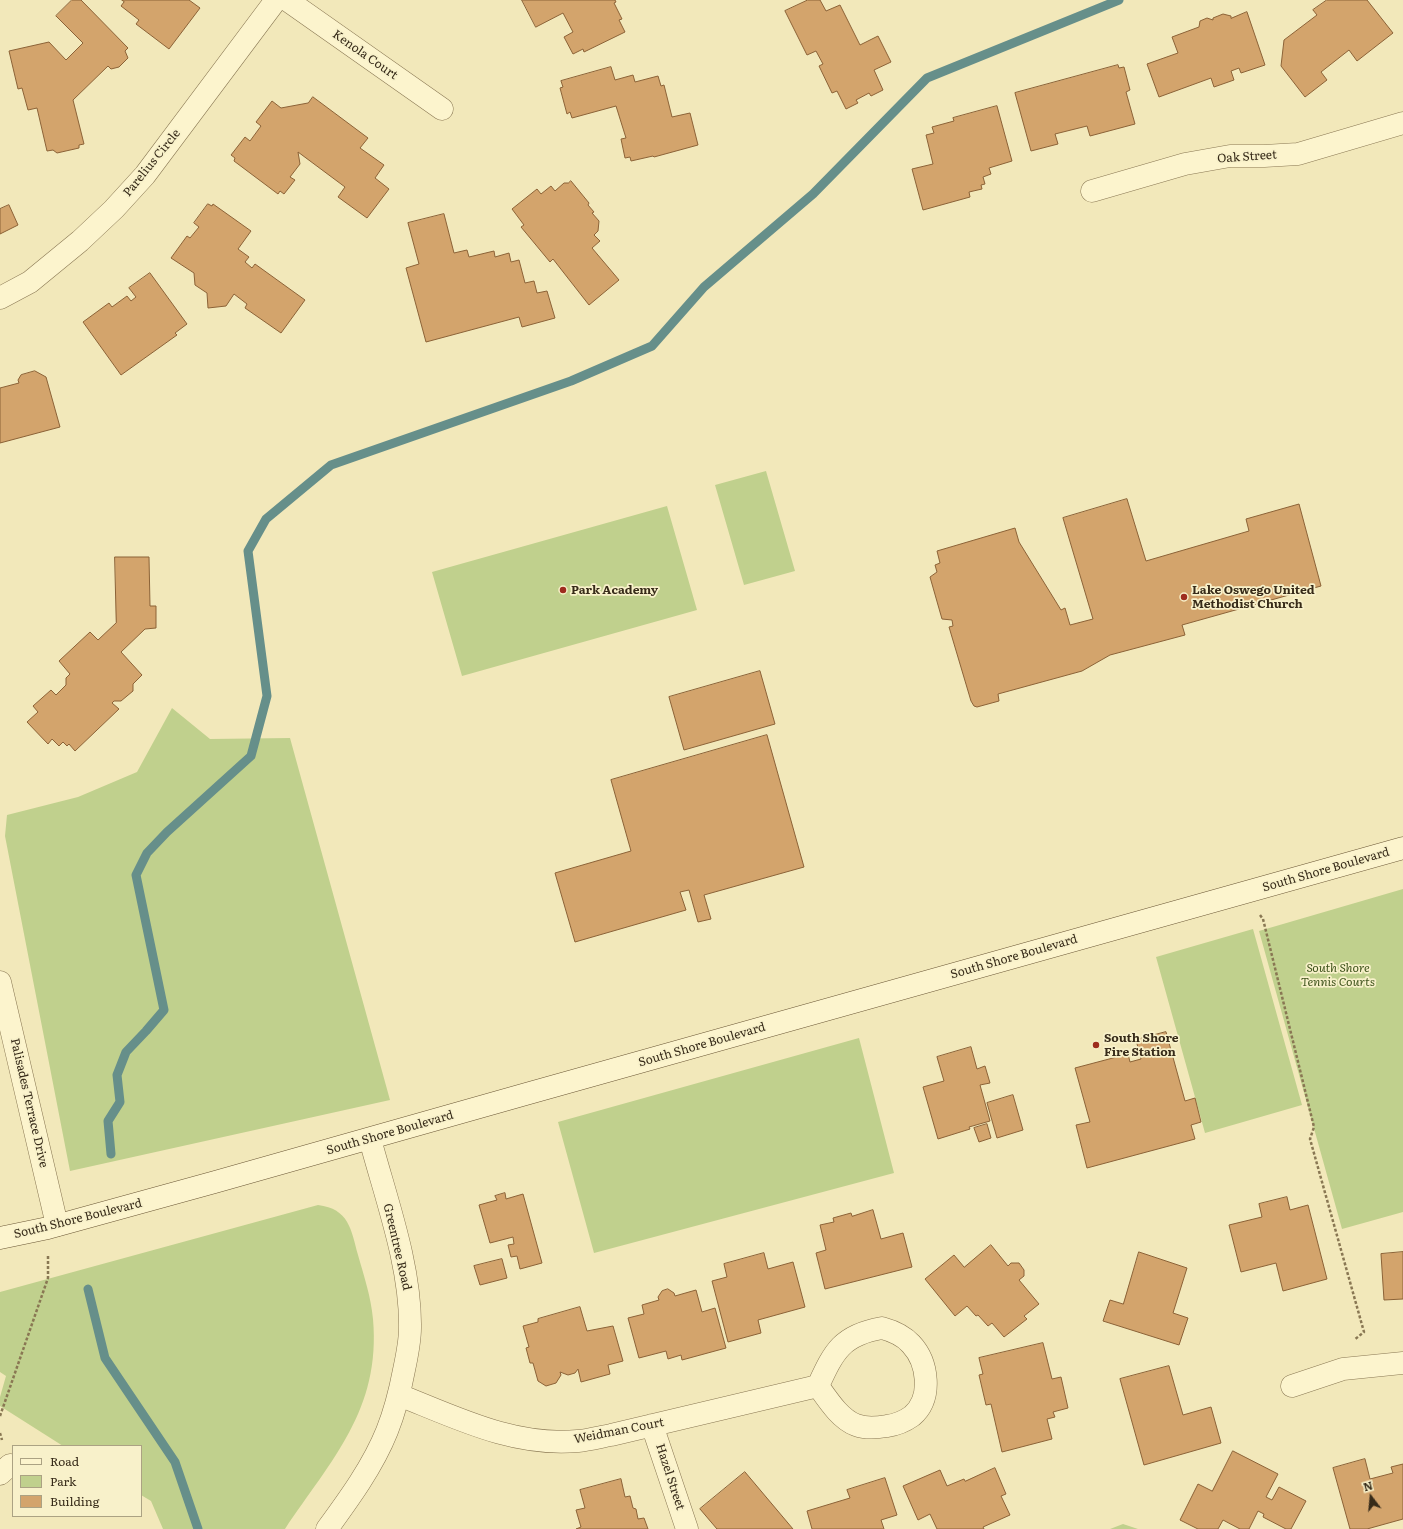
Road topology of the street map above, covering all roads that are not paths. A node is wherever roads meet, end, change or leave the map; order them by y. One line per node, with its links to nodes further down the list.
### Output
1 (276, 0): 6 (street, Parelius Circle)
2 (288, 0): 3 (street, Kenola Court)
3 (442, 109)
4 (1403, 123): 5 (street, Oak Street)
5 (1092, 191)
6 (0, 298)
7 (1403, 848): 9 (street, South Shore Boulevard)
8 (0, 982): 10 (street, Palisades Terrace Drive)
9 (370, 1139): 10 (street, South Shore Boulevard); 15 (street, Greentree Road)
10 (53, 1226): 11 (street, South Shore Boulevard)
11 (0, 1238)
12 (1403, 1363): 14 (street)
13 (818, 1386): 13 (street); 16 (street, Weidman Court)
14 (1292, 1386)
15 (399, 1395): 16 (street, Weidman Court); 17 (street, Greentree Road)
16 (652, 1425): 18 (street, Hazel Street)
17 (327, 1529)
18 (687, 1529)

